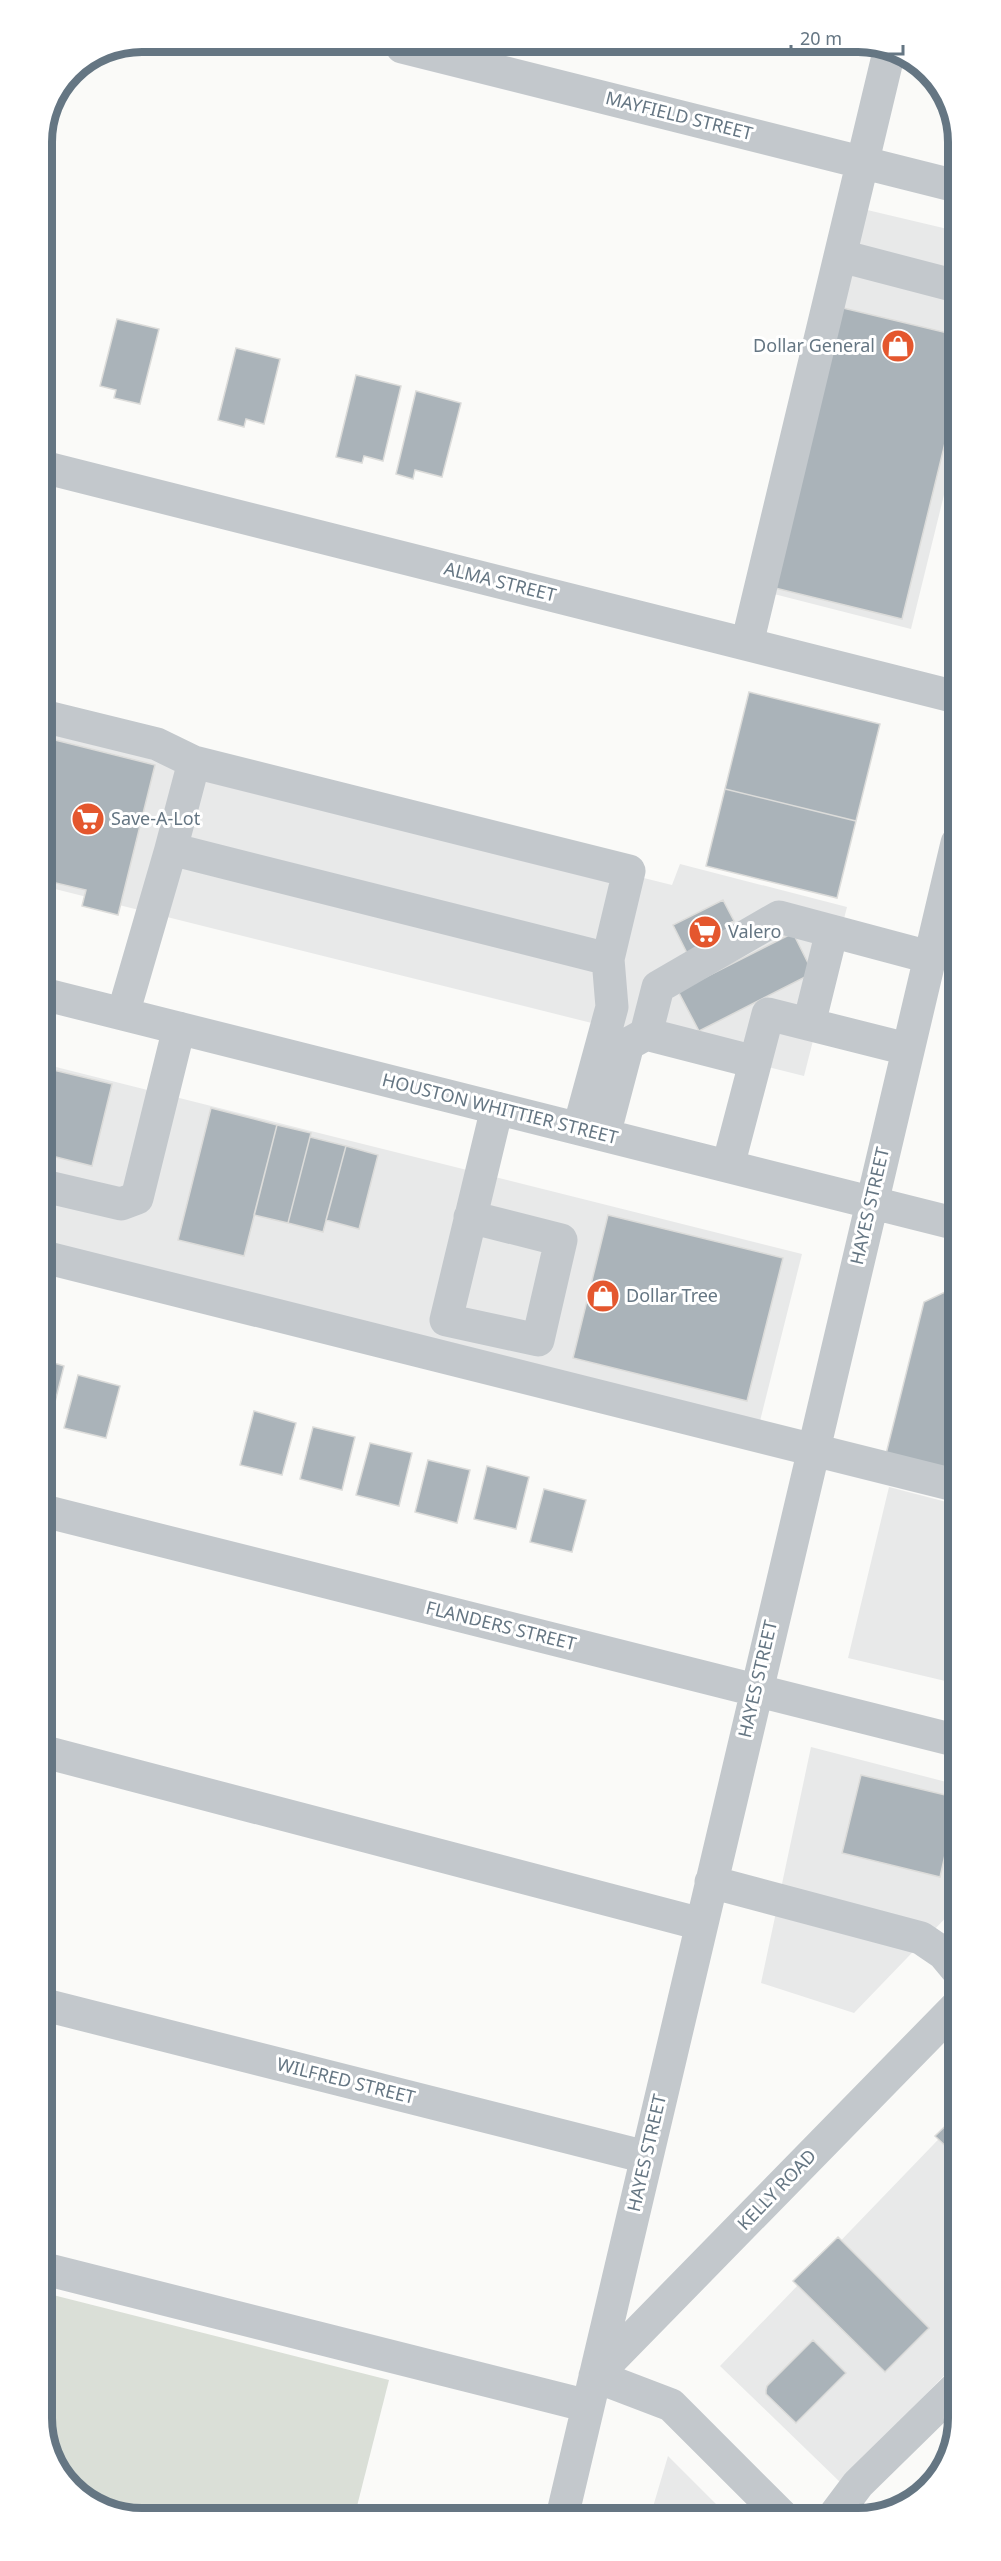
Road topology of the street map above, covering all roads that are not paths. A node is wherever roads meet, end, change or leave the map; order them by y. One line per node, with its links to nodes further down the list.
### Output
1 (426, 53): 3 (street, MAYFIELD STREET)
2 (888, 58): 3 (street)
3 (864, 162): 4 (street, MAYFIELD STREET); 5 (street)
4 (948, 184)
5 (841, 256): 6 (street); 8 (street)
6 (948, 284)
7 (53, 469): 8 (street, ALMA STREET)
8 (747, 644): 9 (street, ALMA STREET)
9 (948, 695)
10 (53, 718): 11 (street)
11 (194, 762): 12 (street); 16 (street)
12 (171, 849): 16 (street); 18 (street)
13 (947, 921): 15 (street, HAYES STREET)
14 (832, 932): 15 (street); 19 (street); 21 (street)
15 (929, 957): 22 (street, HAYES STREET)
16 (608, 959): 25 (street)
17 (53, 996): 18 (street, HOUSTON WHITTIER STREET)
18 (123, 1014): 20 (street, HOUSTON WHITTIER STREET)
19 (809, 1024): 22 (street); 23 (street)
20 (179, 1028): 24 (street, HOUSTON WHITTIER STREET); 27 (street)
21 (646, 1034): 23 (street); 25 (street)
22 (907, 1049): 28 (street, HAYES STREET)
23 (755, 1062): 26 (street)
24 (497, 1108): 25 (street, HOUSTON WHITTIER STREET); 29 (street)
25 (591, 1132): 26 (street, HOUSTON WHITTIER STREET)
26 (728, 1166): 28 (street, HOUSTON WHITTIER STREET)
27 (53, 1188)
28 (871, 1202): 30 (street, HOUSTON WHITTIER STREET); 34 (street, HAYES STREET)
29 (470, 1217): 32 (street); 32 (street)
30 (948, 1222)
31 (53, 1259): 33 (street)
32 (446, 1320): 33 (street)
33 (437, 1355): 34 (street)
34 (812, 1450): 35 (street); 37 (street, HAYES STREET)
35 (948, 1484)
36 (53, 1513): 37 (street, FLANDERS STREET)
37 (756, 1690): 38 (street, FLANDERS STREET); 40 (street, HAYES STREET)
38 (948, 1738)
39 (53, 1754): 41 (street)
40 (711, 1882): 41 (street, HAYES STREET); 42 (street)
41 (701, 1924): 45 (street, HAYES STREET)
42 (948, 1959)
43 (53, 2007): 45 (street, WILFRED STREET)
44 (948, 2016): 47 (street, KELLY ROAD)
45 (646, 2157): 47 (street, HAYES STREET)
46 (53, 2271): 47 (street)
47 (592, 2391): 49 (street, HAYES STREET); 50 (street)
48 (948, 2396): 51 (street)
49 (564, 2508)
50 (774, 2508)
51 (840, 2508)

